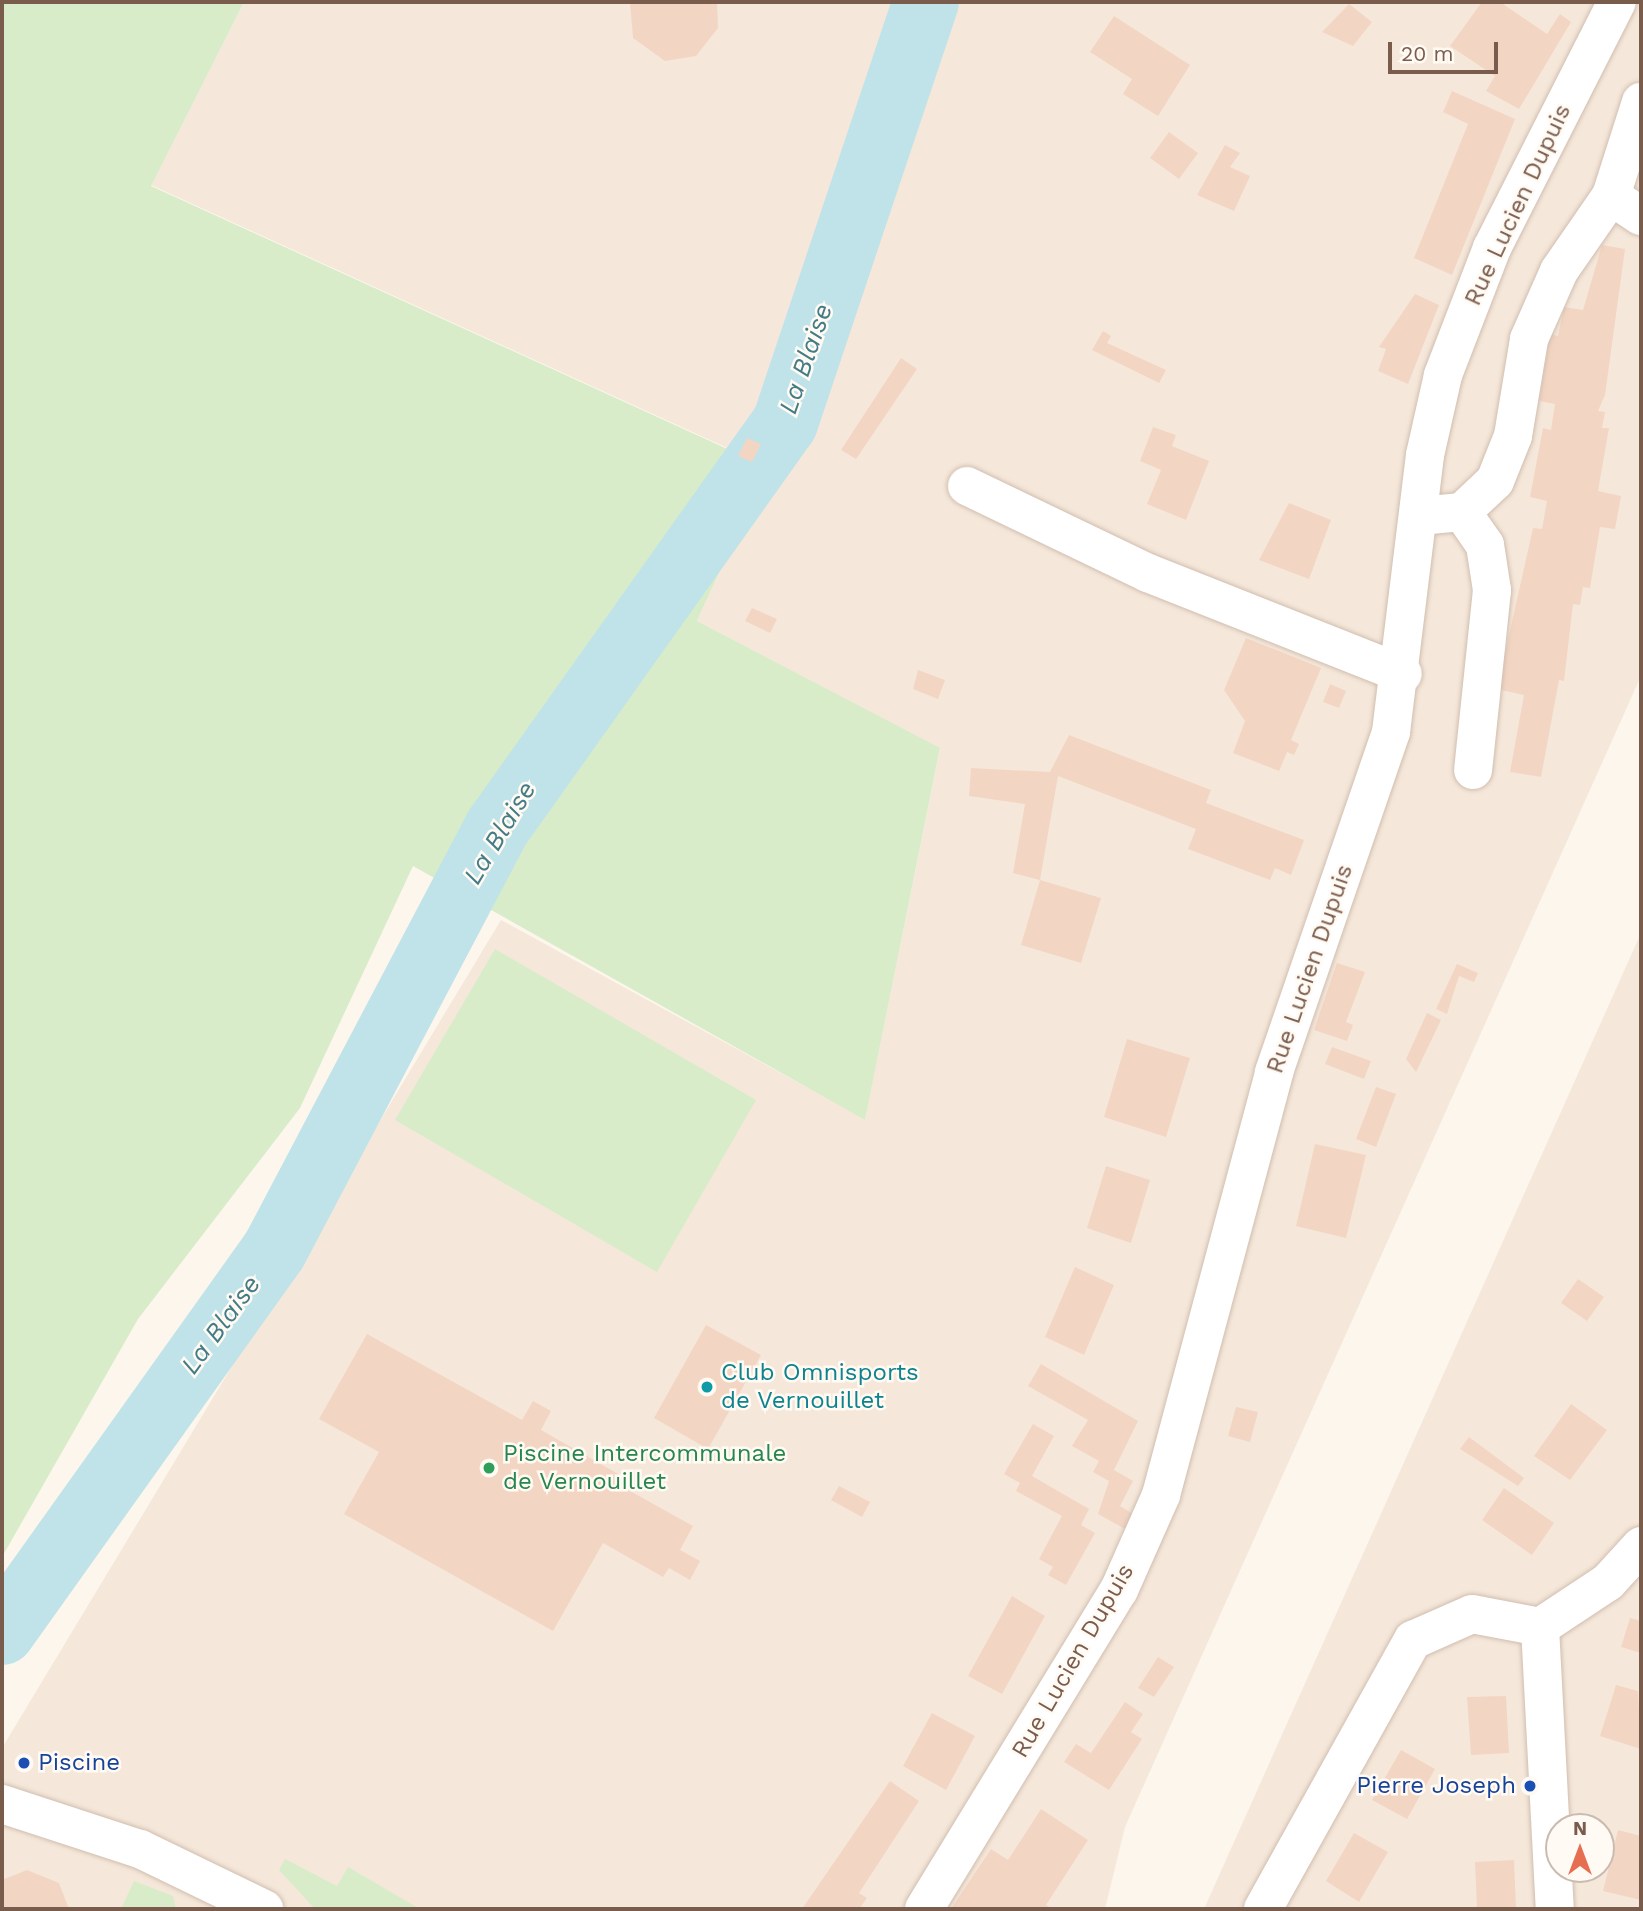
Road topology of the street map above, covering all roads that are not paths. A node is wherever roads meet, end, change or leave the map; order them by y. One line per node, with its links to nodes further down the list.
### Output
1 (1617, 2): 6 (street, Rue Lucien Dupuis)
2 (1641, 102): 3 (street)
3 (1626, 206): 5 (street)
4 (967, 486): 7 (street)
5 (1462, 512): 6 (street); 8 (street)
6 (1419, 516): 7 (street, Rue Lucien Dupuis)
7 (1403, 674): 13 (street, Rue Lucien Dupuis)
8 (1474, 770)
9 (1641, 1546): 10 (street)
10 (1540, 1627): 14 (street); 15 (street)
11 (2, 1804): 12 (street)
12 (264, 1909)
13 (924, 1909)
14 (1263, 1909)
15 (1555, 1909)

